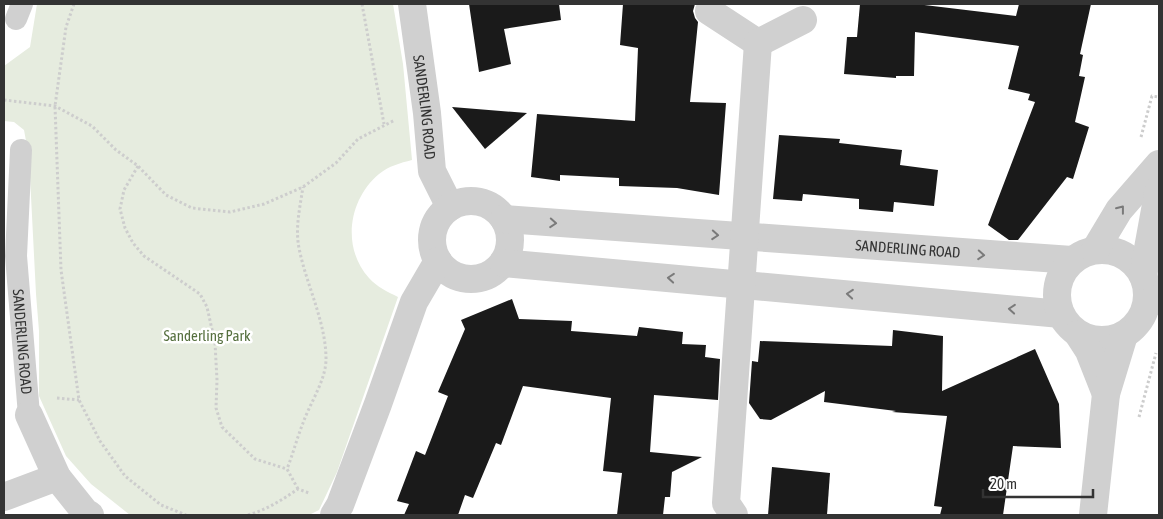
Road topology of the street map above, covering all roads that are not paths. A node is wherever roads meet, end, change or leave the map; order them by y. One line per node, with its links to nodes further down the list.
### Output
1 (412, 4): 8 (street, SANDERLING ROAD)
2 (709, 11): 4 (street)
3 (803, 20): 4 (street)
4 (758, 43): 10 (street)
5 (21, 150): 20 (lane, SANDERLING ROAD)
6 (1159, 164): 11 (street, one-way to 6)
7 (1159, 188): 15 (street)
8 (450, 207): 9 (street); 12 (street)
9 (504, 219): 10 (street, SANDERLING ROAD, one-way to 10); 13 (street)
10 (744, 237): 11 (street, SANDERLING ROAD, one-way to 11); 14 (street)
11 (1084, 255): 15 (street); 16 (street)
12 (438, 261): 13 (street); 23 (street)
13 (503, 263): 14 (street, one-way to 13)
14 (741, 284): 16 (street, one-way to 14); 25 (street)
15 (1150, 294): 18 (street)
16 (1060, 314): 17 (street)
17 (1078, 334): 18 (street); 19 (street)
18 (1124, 334): 19 (street)
19 (1106, 394): 26 (street)
20 (29, 415): 21 (street, SANDERLING ROAD)
21 (57, 477): 22 (street); 24 (street, SANDERLING ROAD)
22 (4, 498)
23 (337, 510)
24 (90, 515)
25 (734, 515)
26 (1093, 515)

